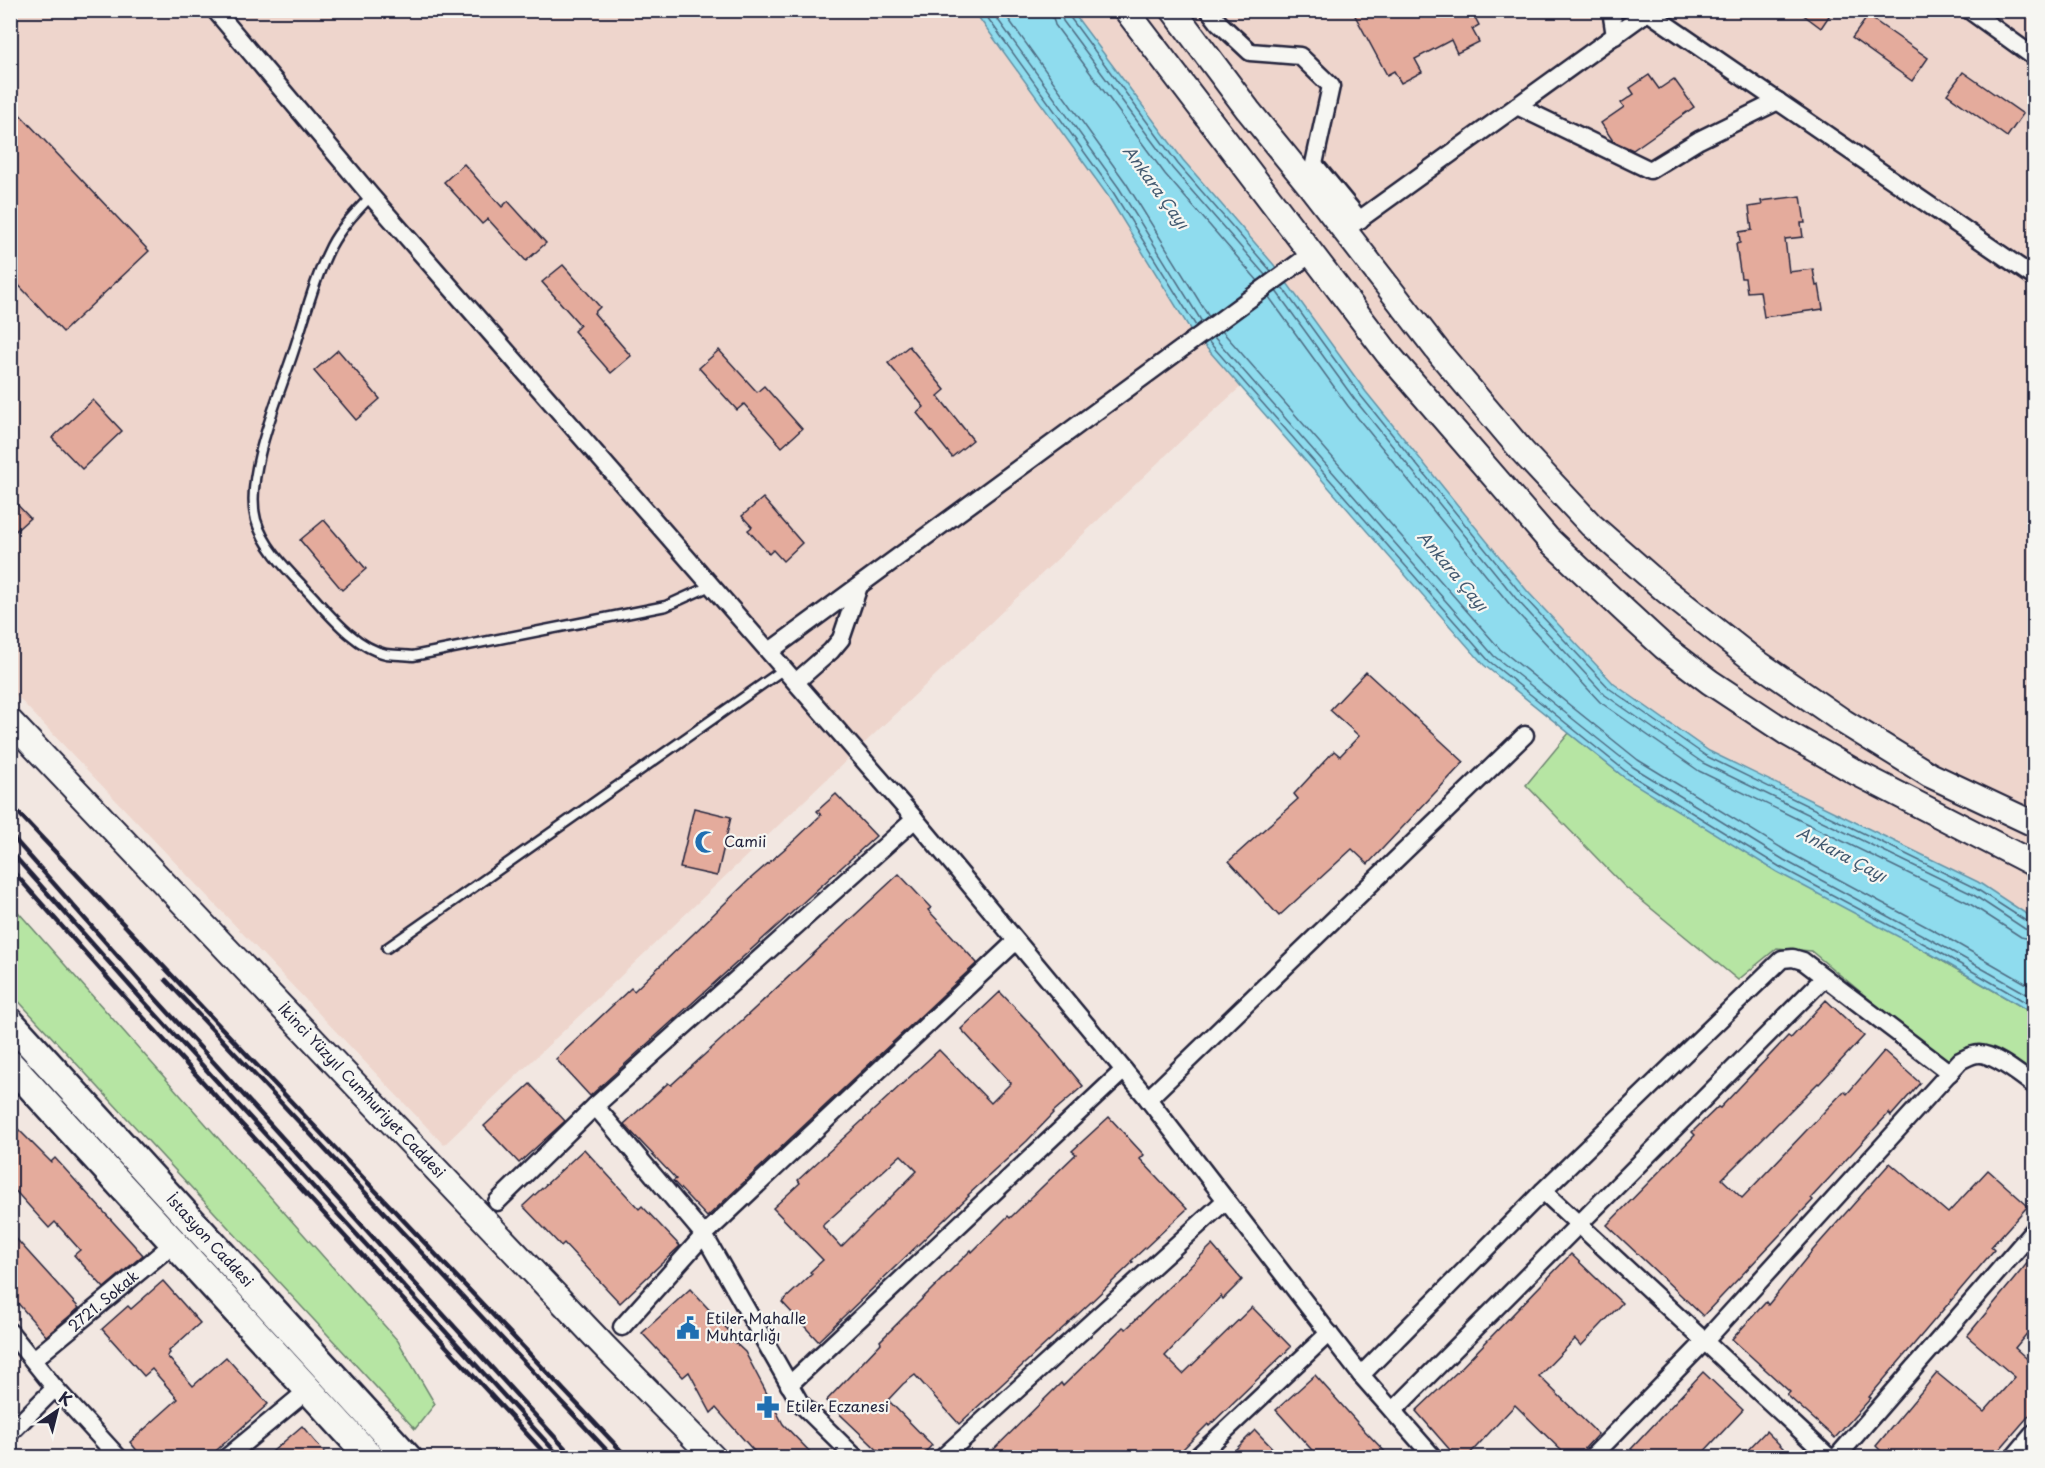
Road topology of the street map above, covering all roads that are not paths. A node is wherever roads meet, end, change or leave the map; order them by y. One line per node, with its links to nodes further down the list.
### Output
1 (215, 10): 12 (street)
2 (1126, 10): 14 (main road)
3 (1173, 10): 13 (main road)
4 (1209, 10): 13 (street)
5 (1611, 10): 8 (street)
6 (1969, 10): 9 (street)
7 (1649, 11): 8 (street); 10 (street)
8 (1615, 36): 11 (street)
9 (2034, 57)
10 (1778, 101): 11 (street); 15 (street)
11 (1517, 106): 13 (street)
12 (371, 196): 16 (street); 16 (lane)
13 (1352, 225): 14 (main road); 24 (main road)
14 (1312, 253): 17 (street); 25 (main road)
15 (2034, 277)
16 (710, 586): 18 (street)
17 (859, 586): 18 (street); 20 (street)
18 (770, 651): 19 (street)
19 (785, 668): 20 (street); 27 (lane)
20 (797, 681): 23 (street)
21 (10, 721): 60 (main road, İkinci Yüzyıl Cumhuriyet Caddesi)
22 (1525, 735): 34 (street)
23 (915, 819): 26 (street); 35 (street)
24 (2034, 824)
25 (2034, 864)
26 (1016, 941): 31 (street); 41 (street)
27 (387, 948)
28 (1824, 978): 32 (street); 36 (street); 39 (street)
29 (10, 1022): 59 (main road, İstasyon Caddesi)
30 (10, 1064): 42 (main road, İstasyon Caddesi)
31 (1124, 1071): 34 (street); 49 (street)
32 (1950, 1073): 33 (street); 46 (street)
33 (2034, 1085)
34 (1148, 1100): 37 (street)
35 (595, 1106): 38 (street); 41 (street)
36 (1543, 1191): 39 (street); 48 (street)
37 (1226, 1200): 45 (street); 62 (street)
38 (497, 1202)
39 (1579, 1224): 46 (street); 52 (street)
40 (2034, 1230): 66 (street)
41 (704, 1235): 43 (street); 49 (street)
42 (174, 1242): 47 (street, 2721. Sokak); 51 (main road, İstasyon Caddesi)
43 (622, 1327)
44 (10, 1332): 47 (street)
45 (1329, 1332): 48 (street); 63 (street)
46 (1705, 1341): 64 (street); 65 (street)
47 (33, 1360): 50 (street)
48 (1361, 1375): 52 (street)
49 (789, 1385): 61 (street)
50 (55, 1388): 53 (street); 56 (street)
51 (308, 1389): 57 (street); 58 (main road, İstasyon Caddesi)
52 (1393, 1411): 55 (street)
53 (10, 1433)
54 (2034, 1433): 67 (street)
55 (1428, 1456)
56 (119, 1458)
57 (226, 1458)
58 (371, 1458)
59 (408, 1458)
60 (714, 1458)
61 (856, 1458)
62 (942, 1458)
63 (1196, 1458)
64 (1591, 1458)
65 (1830, 1458)
66 (1836, 1458)
67 (2013, 1458)

